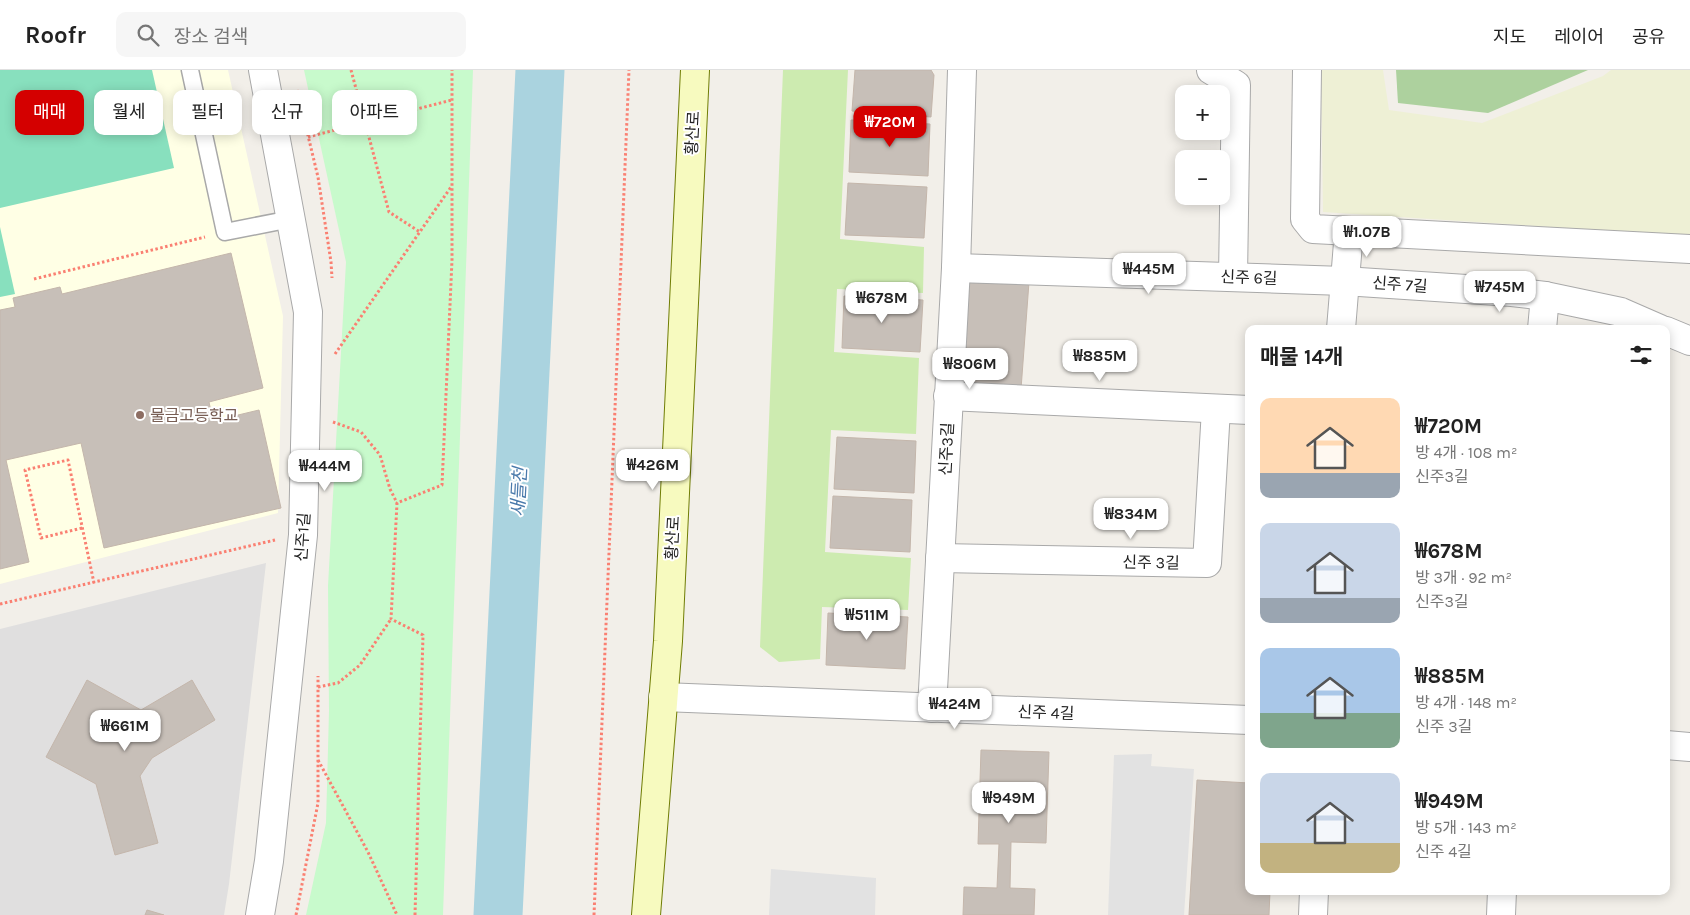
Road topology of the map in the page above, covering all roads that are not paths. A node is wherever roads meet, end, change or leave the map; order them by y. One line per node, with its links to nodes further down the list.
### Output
1 (190, 70): 7 (lane)
2 (264, 70): 7 (street, 신주1길)
3 (695, 70): 23 (main road, 황산로)
4 (962, 70): 10 (street, 신주3길)
5 (1211, 70): 11 (street)
6 (1307, 70): 8 (street)
7 (290, 219): 30 (street, 신주1길)
8 (1349, 231): 9 (street); 12 (street)
9 (1690, 249)
10 (956, 268): 11 (street, 신주 6길); 19 (street, 신주3길)
11 (1233, 277): 12 (street, 신주 6길)
12 (1344, 281): 13 (street, 신주 7길); 14 (street)
13 (1545, 296): 15 (street); 16 (street, 신주 7길)
14 (1341, 325)
15 (1542, 325)
16 (1651, 325)
17 (1670, 333): 18 (street)
18 (1690, 342)
19 (948, 396): 20 (street); 22 (street, 신주3길)
20 (1216, 409): 21 (street); 22 (street, 신주 3길)
21 (1245, 410)
22 (940, 558): 24 (street, 신주3길)
23 (663, 697): 24 (street, 신주 4길); 31 (main road, 황산로)
24 (932, 708): 25 (street, 신주 4길)
25 (1245, 720)
26 (1670, 745): 27 (street)
27 (1690, 746)
28 (1314, 895): 32 (street)
29 (1502, 895): 33 (street)
30 (260, 915)
31 (646, 915)
32 (1313, 915)
33 (1501, 915)

